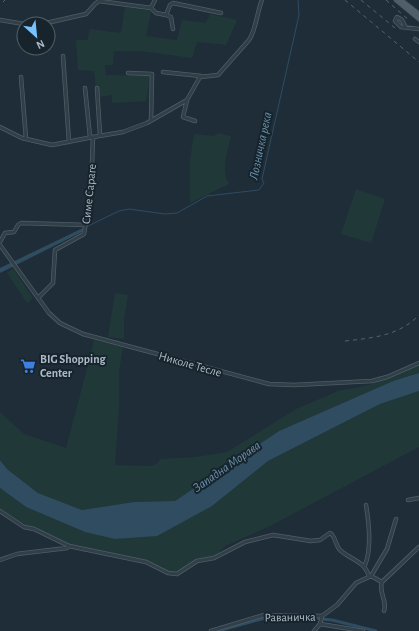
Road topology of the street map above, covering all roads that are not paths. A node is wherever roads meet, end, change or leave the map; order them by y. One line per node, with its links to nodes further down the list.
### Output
1 (155, 0): 5 (street)
2 (262, 0): 20 (street)
3 (396, 0): 9 (main road)
4 (402, 0): 7 (main road)
5 (151, 8): 8 (street); 10 (street)
6 (221, 13): 8 (street)
7 (419, 14)
8 (166, 15): 12 (street)
9 (419, 19)
10 (0, 20)
11 (406, 28): 13 (street)
12 (172, 29)
13 (419, 29)
14 (416, 39): 15 (street)
15 (419, 42)
16 (63, 56): 30 (street)
17 (163, 72): 20 (street)
18 (128, 73): 24 (street)
19 (21, 76): 29 (street)
20 (202, 76): 23 (street)
21 (85, 88): 28 (street, Симе Сараге)
22 (98, 88): 27 (street)
23 (188, 100): 24 (street); 25 (street)
24 (151, 121): 27 (street)
25 (195, 121)
26 (0, 127): 29 (street)
27 (100, 135): 28 (street)
28 (92, 137): 30 (street); 31 (street, Симе Сараге)
29 (26, 139): 30 (street)
30 (69, 142)
31 (86, 225): 32 (street); 34 (street, Симе Сараге)
32 (0, 242)
33 (0, 245): 34 (street, Николе Тесле)
34 (38, 298): 35 (street, Николе Тесле)
35 (419, 363)
36 (419, 498): 37 (street)
37 (408, 500)
38 (366, 505): 44 (street)
39 (0, 511): 41 (street)
40 (396, 519): 45 (street)
41 (69, 546): 43 (street); 44 (street)
42 (419, 547): 46 (street)
43 (0, 560)
44 (364, 565): 45 (street)
45 (370, 576): 46 (street); 48 (street)
46 (382, 582): 47 (street)
47 (384, 611)
48 (321, 620): 49 (street, Раваничка); 50 (street); 51 (street, Раваничка)
49 (211, 631)
50 (314, 631)
51 (364, 631)

